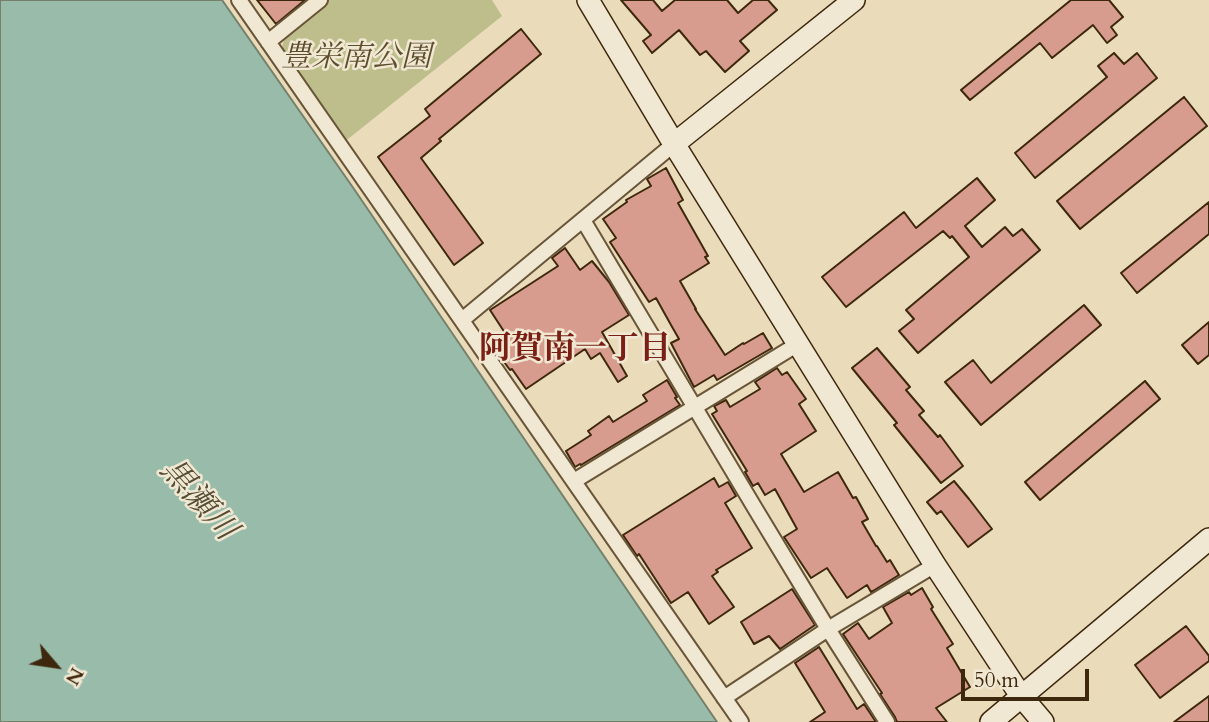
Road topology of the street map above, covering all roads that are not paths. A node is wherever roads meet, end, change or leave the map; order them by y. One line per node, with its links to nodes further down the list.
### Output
1 (239, 0): 5 (street)
2 (320, 0): 5 (street)
3 (854, 0): 6 (street)
4 (593, 2): 6 (street)
5 (268, 42): 8 (street)
6 (674, 144): 7 (street); 9 (street)
7 (583, 220): 8 (street); 10 (street)
8 (462, 320): 11 (street)
9 (798, 344): 10 (street); 13 (street)
10 (695, 407): 11 (street); 14 (street)
11 (574, 481): 16 (street)
12 (1209, 539): 15 (street)
13 (935, 565): 14 (street); 15 (street)
14 (828, 629): 16 (street); 18 (street)
15 (1021, 696): 19 (street); 20 (street)
16 (724, 698): 17 (street)
17 (741, 722)
18 (887, 722)
19 (991, 722)
20 (1043, 722)

